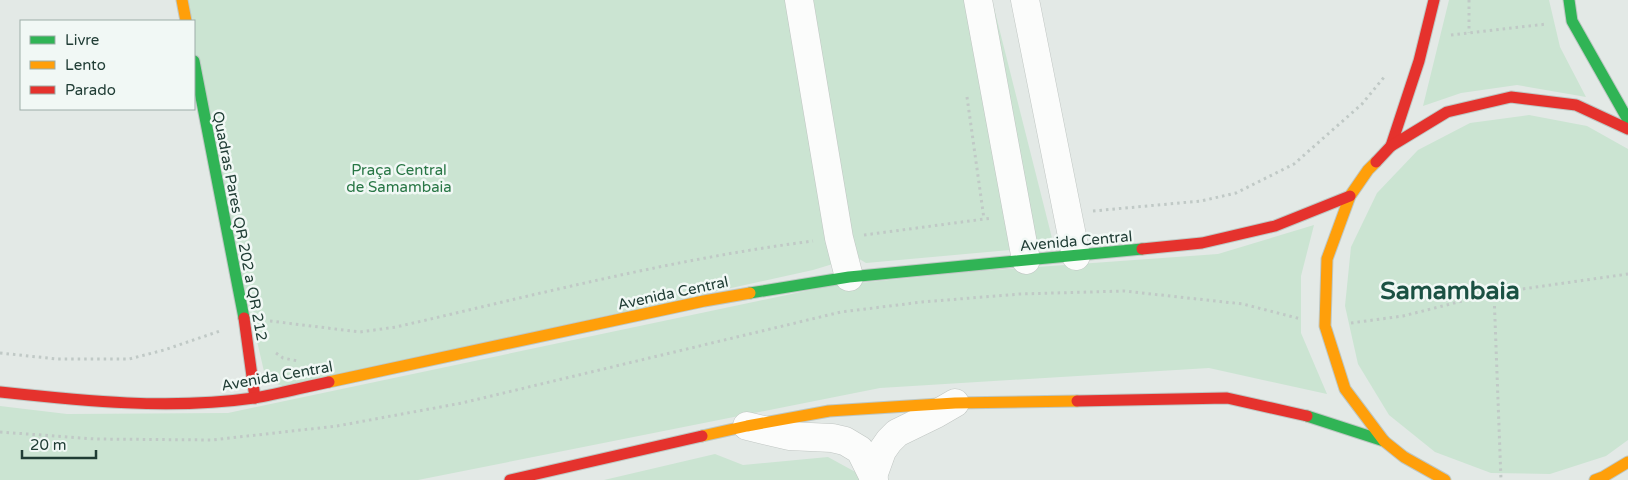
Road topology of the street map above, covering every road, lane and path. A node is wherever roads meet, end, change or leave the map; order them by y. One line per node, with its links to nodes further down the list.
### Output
1 (182, 0): 8 (main road)
2 (800, 0): 22 (street)
3 (978, 0): 20 (street)
4 (1025, 0): 19 (street)
5 (1434, 0): 11 (main road)
6 (1469, 0): 10 (path)
7 (1569, 0): 9 (main road)
8 (186, 20)
9 (1572, 21): 10 (path); 15 (main road)
10 (1469, 32): 11 (path)
11 (1424, 40): 17 (main road)
12 (195, 66): 28 (main road, Quadras Pares QR 202 a QR 212)
13 (1386, 76): 19 (path)
14 (966, 92): 21 (path)
15 (1628, 120)
16 (1628, 129): 17 (main road)
17 (1391, 146): 18 (main road)
18 (1350, 196): 23 (main road, Avenida Central); 29 (main road)
19 (1067, 213): 23 (street)
20 (1018, 216): 21 (path); 24 (street)
21 (984, 219): 22 (path)
22 (839, 238): 26 (street); 28 (path)
23 (1076, 256): 24 (main road, Avenida Central)
24 (1026, 260): 26 (main road, Avenida Central)
25 (1628, 274): 27 (path)
26 (849, 277): 32 (main road, Avenida Central)
27 (1494, 294): 29 (path); 43 (path)
28 (245, 322): 30 (path); 32 (main road, Quadras Pares QR 202 a QR 212)
29 (1325, 326): 35 (path); 36 (main road)
30 (0, 353)
31 (0, 392): 32 (main road, Avenida Central)
32 (255, 398)
33 (955, 403): 34 (main road); 36 (main road); 40 (street)
34 (747, 426): 40 (street); 41 (main road)
35 (0, 432)
36 (1384, 441): 37 (main road)
37 (1404, 457): 39 (main road); 42 (main road)
38 (1628, 462): 44 (main road)
39 (1411, 472)
40 (874, 478)
41 (510, 480)
42 (1445, 480)
43 (1501, 480)
44 (1595, 480)

